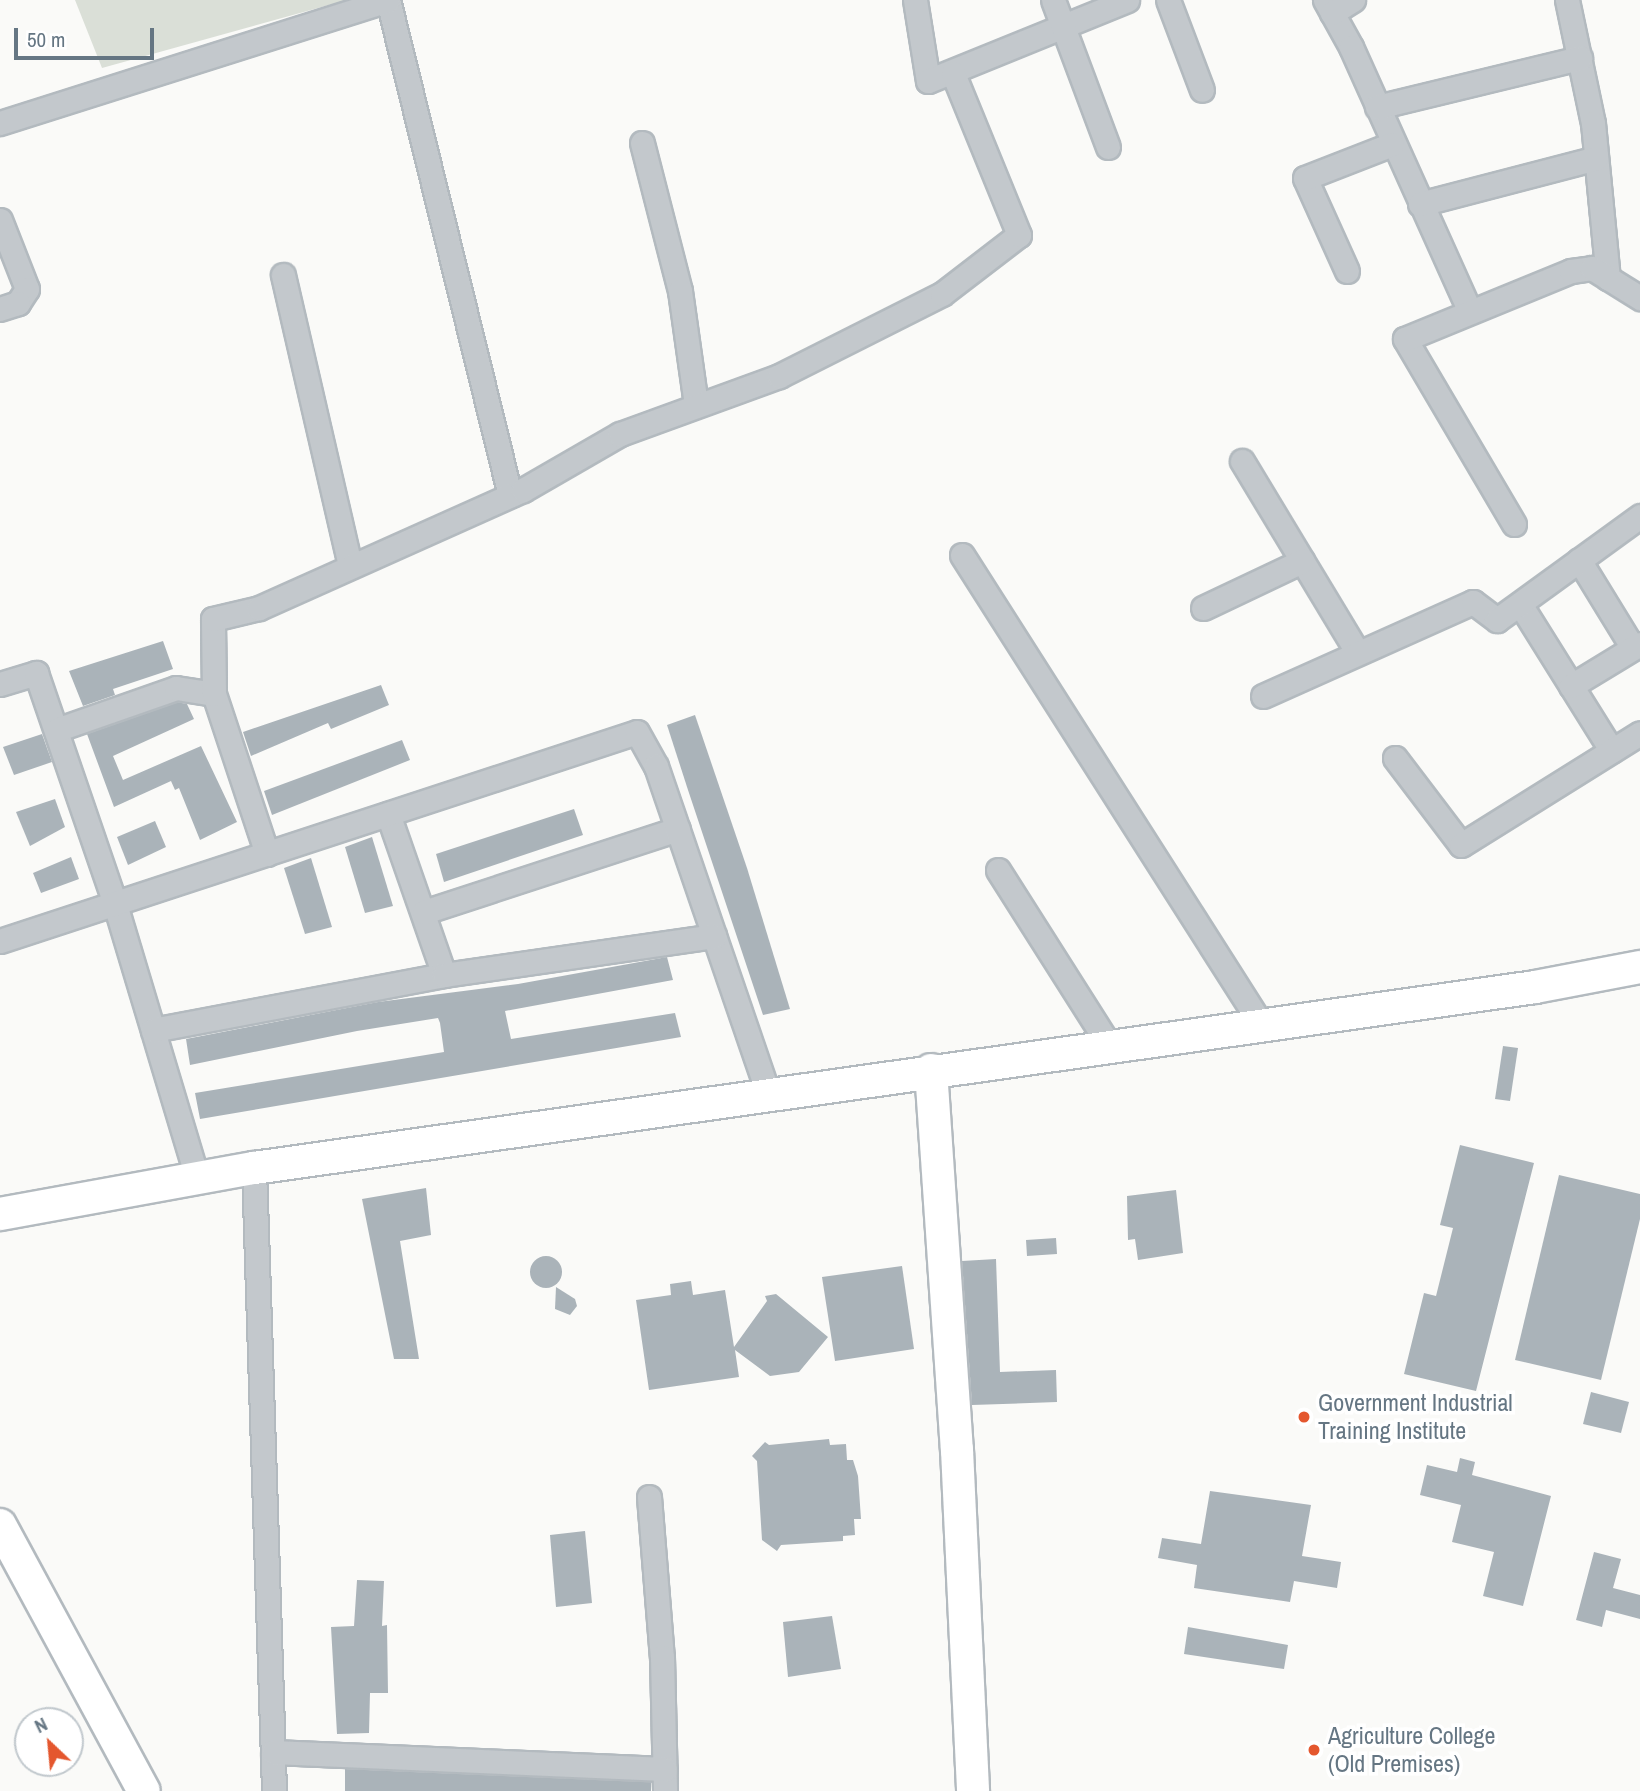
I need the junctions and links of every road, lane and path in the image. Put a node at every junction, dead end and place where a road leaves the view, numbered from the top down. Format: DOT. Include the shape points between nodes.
graph roads {
  1 [pos="388,0"];
  2 [pos="915,0"];
  3 [pos="1053,0"];
  4 [pos="1127,0"];
  5 [pos="1168,0"];
  6 [pos="1353,0"];
  7 [pos="1567,0"];
  8 [pos="1329,6"];
  9 [pos="1062,25"];
  10 [pos="1580,58"];
  11 [pos="953,73"];
  12 [pos="1202,90"];
  13 [pos="1377,107"];
  14 [pos="0,123"];
  15 [pos="642,143"];
  16 [pos="1392,144"];
  17 [pos="1108,147"];
  18 [pos="1596,158"];
  19 [pos="1420,204"];
  20 [pos="0,220"];
  21 [pos="1347,271"];
  22 [pos="283,275"];
  23 [pos="1608,278"];
  24 [pos="1640,298"];
  25 [pos="0,309"];
  26 [pos="1471,312"];
  27 [pos="696,405"];
  28 [pos="1241,461"];
  29 [pos="510,495"];
  30 [pos="1640,516"];
  31 [pos="1514,524"];
  32 [pos="962,555"];
  33 [pos="1579,560"];
  34 [pos="1301,561"];
  35 [pos="350,566"];
  36 [pos="1520,604"];
  37 [pos="1203,608"];
  38 [pos="1636,646"];
  39 [pos="1358,653"];
  40 [pos="0,684"];
  41 [pos="1572,686"];
  42 [pos="214,694"];
  43 [pos="1263,696"];
  44 [pos="55,730"];
  45 [pos="1640,733"];
  46 [pos="1612,751"];
  47 [pos="1395,758"];
  48 [pos="388,814"];
  49 [pos="678,829"];
  50 [pos="267,854"];
  51 [pos="998,870"];
  52 [pos="115,904"];
  53 [pos="424,912"];
  54 [pos="714,936"];
  55 [pos="0,941"];
  56 [pos="1640,967"];
  57 [pos="444,975"];
  58 [pos="1261,1024"];
  59 [pos="153,1030"];
  60 [pos="1109,1045"];
  61 [pos="931,1069"];
  62 [pos="768,1093"];
  63 [pos="254,1168"];
  64 [pos="197,1178"];
  65 [pos="0,1214"];
  66 [pos="649,1497"];
  67 [pos="0,1525"];
  68 [pos="273,1752"];
  69 [pos="665,1780"];
  70 [pos="144,1791"];
  71 [pos="274,1791"];
  72 [pos="974,1791"];
  1 -- 14 [label="street"];
  1 -- 29 [label="street"];
  2 -- 11 [label="street" via="928,81"];
  3 -- 9 [label="street"];
  4 -- 9 [label="street"];
  5 -- 12 [label="street"];
  6 -- 8 [label="street"];
  7 -- 10 [label="street"];
  8 -- 13 [label="street"];
  9 -- 11 [label="street"];
  9 -- 17 [label="street"];
  10 -- 13 [label="street"];
  10 -- 18 [label="street"];
  11 -- 27 [label="street" via="1019,235 942,293 779,376"];
  13 -- 16 [label="street"];
  15 -- 27 [label="street" via="680,291"];
  16 -- 19 [label="street"];
  16 -- 21 [label="street" via="1305,178"];
  18 -- 19 [label="street"];
  18 -- 23 [label="street"];
  19 -- 26 [label="street"];
  20 -- 25 [label="street" via="27,289 18,303"];
  22 -- 35 [label="street"];
  23 -- 24 [label="street"];
  23 -- 26 [label="street" via="1592,268 1571,271"];
  26 -- 31 [label="street" via="1405,339"];
  27 -- 29 [label="street" via="620,434"];
  28 -- 34 [label="street"];
  29 -- 35 [label="street"];
  30 -- 33 [label="street"];
  32 -- 58 [label="street"];
  33 -- 36 [label="street"];
  33 -- 38 [label="street"];
  34 -- 37 [label="street"];
  34 -- 39 [label="street"];
  35 -- 42 [label="street" via="260,608 214,619"];
  36 -- 39 [label="street" via="1497,620 1473,602"];
  36 -- 41 [label="street"];
  38 -- 41 [label="street"];
  39 -- 43 [label="street"];
  40 -- 44 [label="street" via="36,673"];
  41 -- 46 [label="street"];
  42 -- 44 [label="street" via="176,688"];
  42 -- 50 [label="street"];
  44 -- 52 [label="street"];
  45 -- 46 [label="street"];
  46 -- 47 [label="street" via="1461,845"];
  48 -- 49 [label="street" via="637,732 656,766"];
  48 -- 50 [label="street"];
  48 -- 53 [label="street"];
  49 -- 53 [label="street"];
  49 -- 54 [label="street"];
  50 -- 52 [label="street"];
  51 -- 60 [label="street"];
  52 -- 55 [label="street"];
  52 -- 59 [label="street"];
  53 -- 57 [label="street"];
  54 -- 57 [label="street"];
  54 -- 62 [label="street"];
  56 -- 58 [label="main road" via="1535,987"];
  57 -- 59 [label="street"];
  58 -- 60 [label="main road"];
  59 -- 64 [label="street"];
  60 -- 61 [label="main road"];
  61 -- 62 [label="main road"];
  61 -- 72 [label="main road"];
  62 -- 63 [label="main road"];
  63 -- 64 [label="main road"];
  63 -- 68 [label="street"];
  64 -- 65 [label="main road"];
  66 -- 69 [label="street" via="662,1657"];
  67 -- 70 [label="main road"];
  68 -- 69 [label="street"];
  68 -- 71 [label="street"];
}
